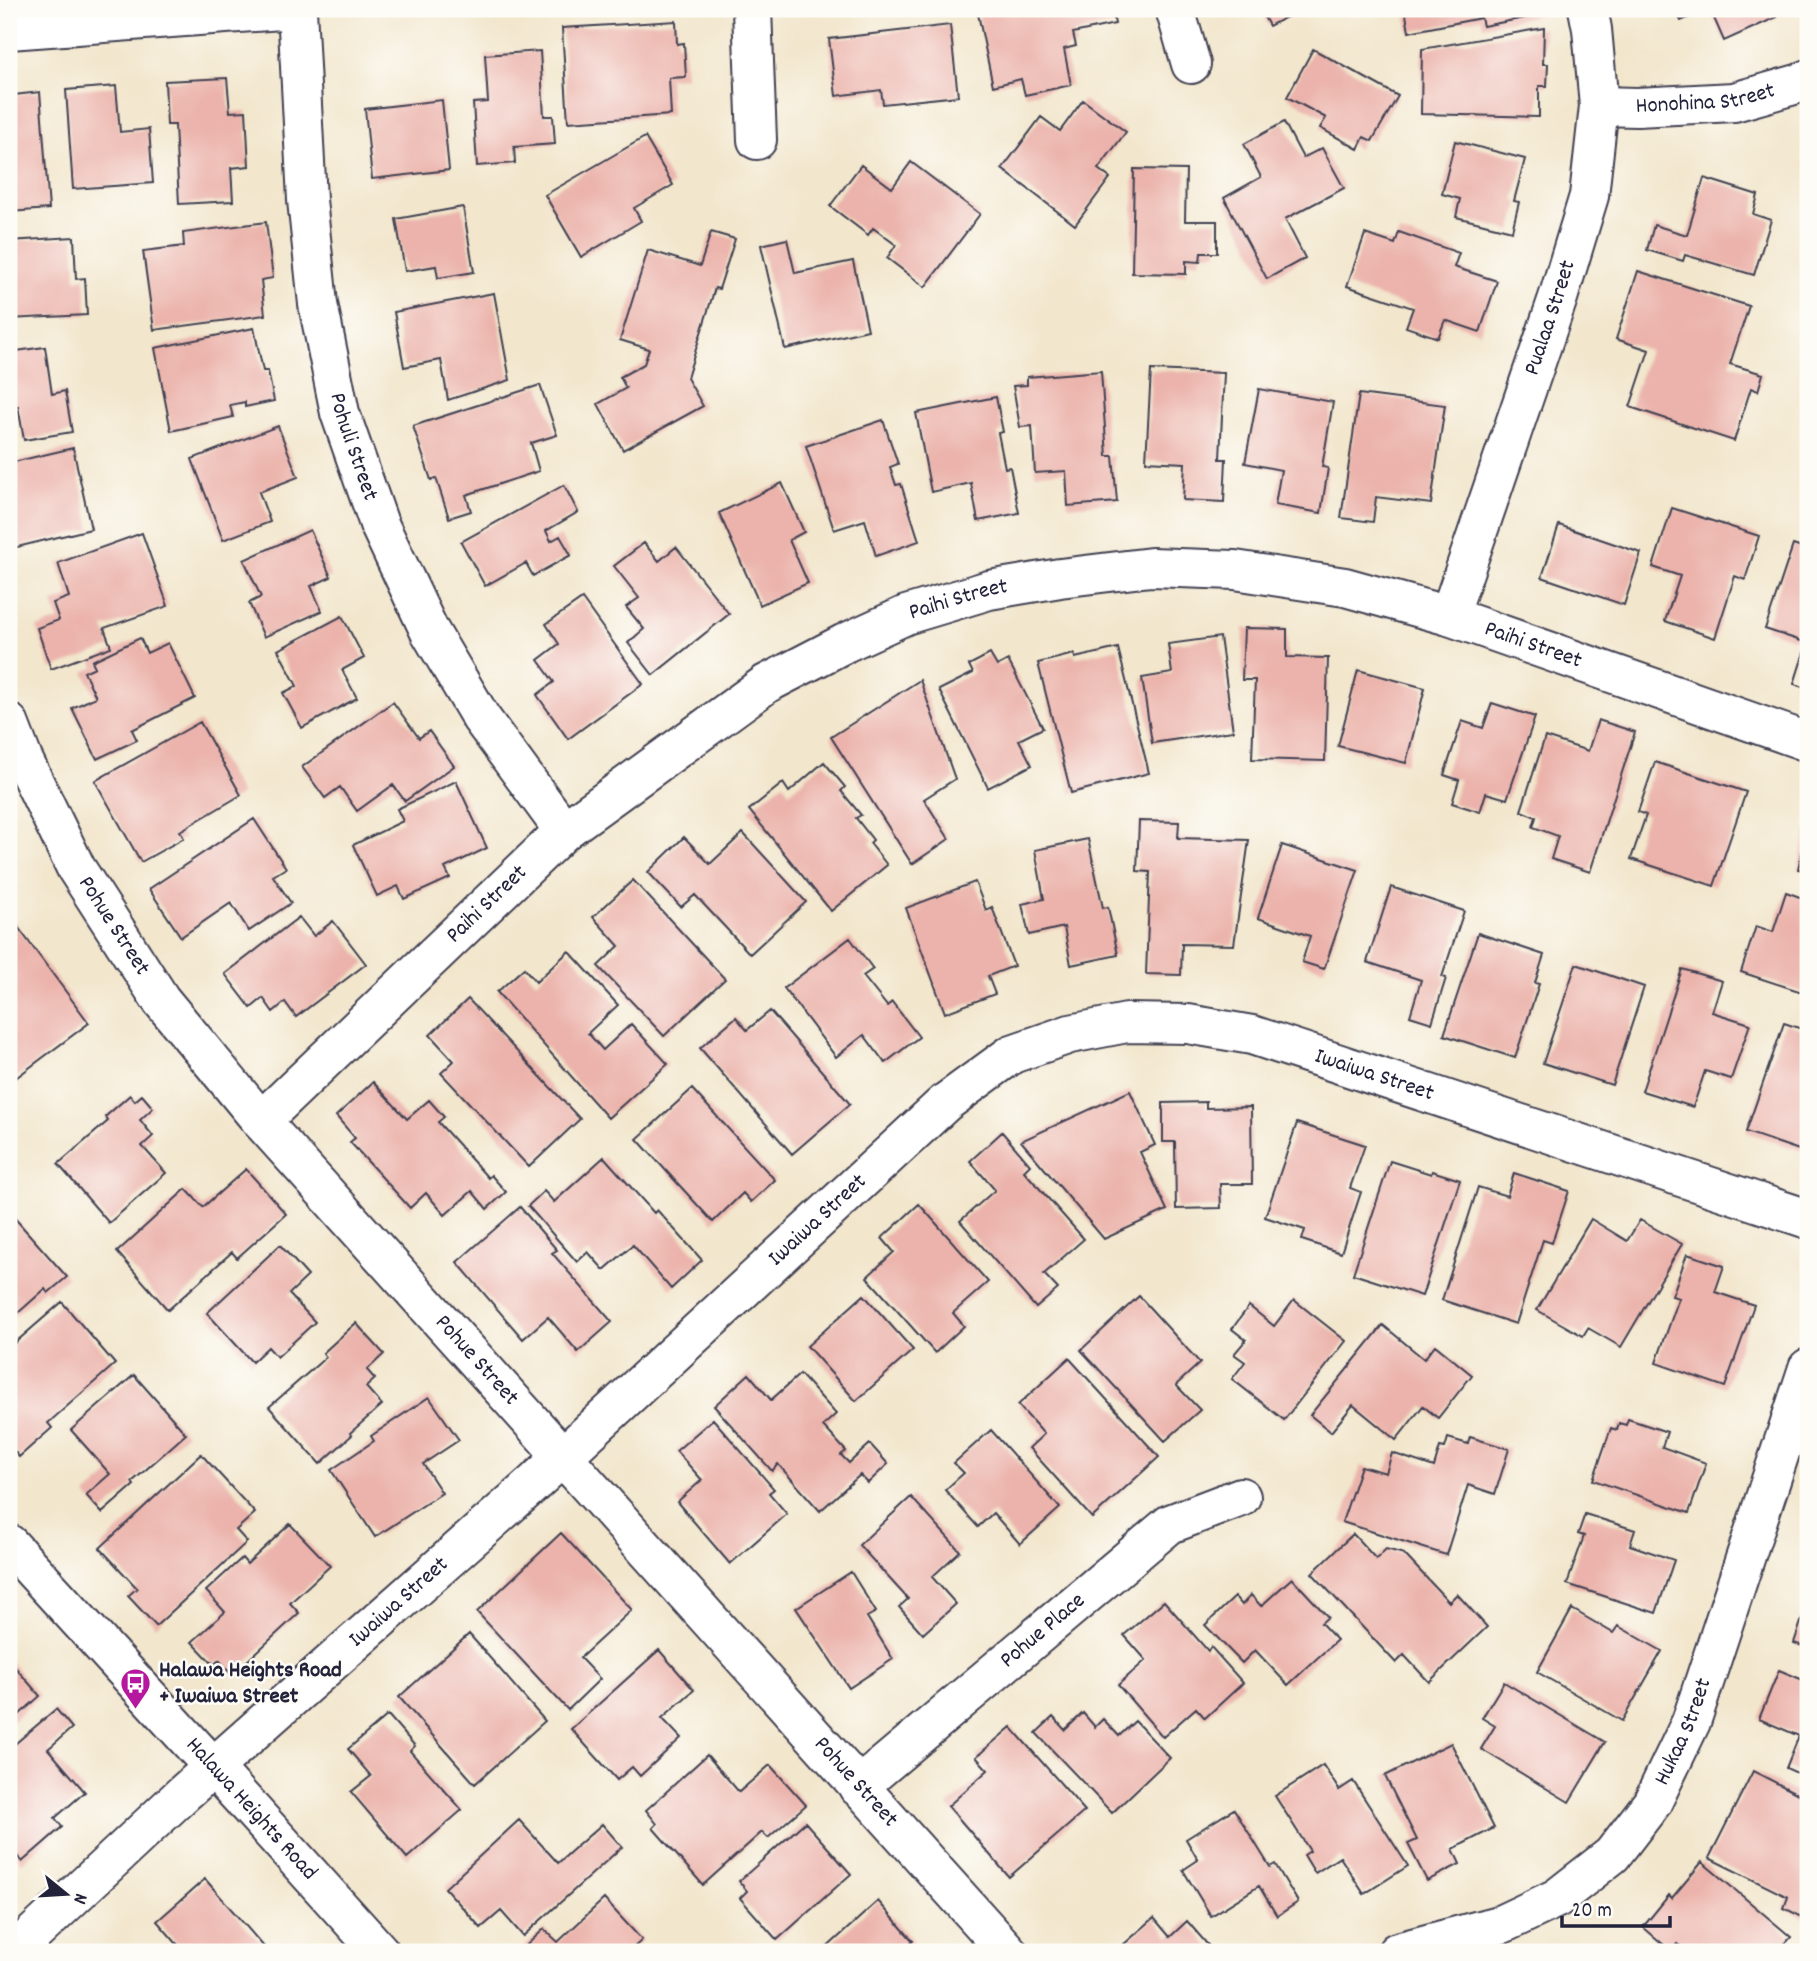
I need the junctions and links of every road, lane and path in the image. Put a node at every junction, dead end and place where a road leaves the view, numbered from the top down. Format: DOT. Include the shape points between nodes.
graph roads {
  1 [pos="296,9"];
  2 [pos="751,9"];
  3 [pos="1175,9"];
  4 [pos="1588,9"];
  5 [pos="9,30"];
  6 [pos="1191,64"];
  7 [pos="1808,79"];
  8 [pos="1599,106"];
  9 [pos="757,140"];
  10 [pos="1449,616"];
  11 [pos="9,723"];
  12 [pos="1808,742"];
  13 [pos="564,831"];
  14 [pos="261,1121"];
  15 [pos="1808,1219"];
  16 [pos="1808,1368"];
  17 [pos="562,1457"];
  18 [pos="1241,1497"];
  19 [pos="9,1544"];
  20 [pos="213,1767"];
  21 [pos="858,1787"];
  22 [pos="14,1952"];
  23 [pos="380,1952"];
  24 [pos="1008,1952"];
  25 [pos="1397,1952"];
  1 -- 5 [label="street"];
  1 -- 13 [label="street, Pohuli Street" via="318,304 340,414 379,524 429,630 481,718"];
  2 -- 9 [label="street"];
  3 -- 6 [label="street"];
  4 -- 8 [label="street, Pualaa Street"];
  7 -- 8 [label="street, Honohina Street" via="1734,102"];
  8 -- 10 [label="street, Pualaa Street" via="1589,196"];
  10 -- 12 [label="street, Paihi Street"];
  10 -- 13 [label="street, Paihi Street" via="1345,587 1236,570 1151,567 989,590 906,615 766,684"];
  11 -- 14 [label="street, Pohue Street" via="76,869 161,1000"];
  13 -- 14 [label="street, Paihi Street"];
  14 -- 17 [label="street, Pohue Street"];
  15 -- 17 [label="street, Iwaiwa Street" via="1252,1035 1188,1024 1127,1023 1070,1034 1012,1054 945,1103"];
  16 -- 25 [label="street, Hukaa Street" via="1691,1722 1652,1803 1612,1855 1557,1898 1502,1924"];
  17 -- 20 [label="street, Iwaiwa Street"];
  17 -- 21 [label="street, Pohue Street"];
  18 -- 21 [label="street, Pohue Place" via="1170,1524"];
  19 -- 20 [label="street, Halawa Heights Road"];
  20 -- 22 [label="street, Iwaiwa Street"];
  20 -- 23 [label="street, Halawa Heights Road"];
  21 -- 24 [label="street, Pohue Street"];
}
